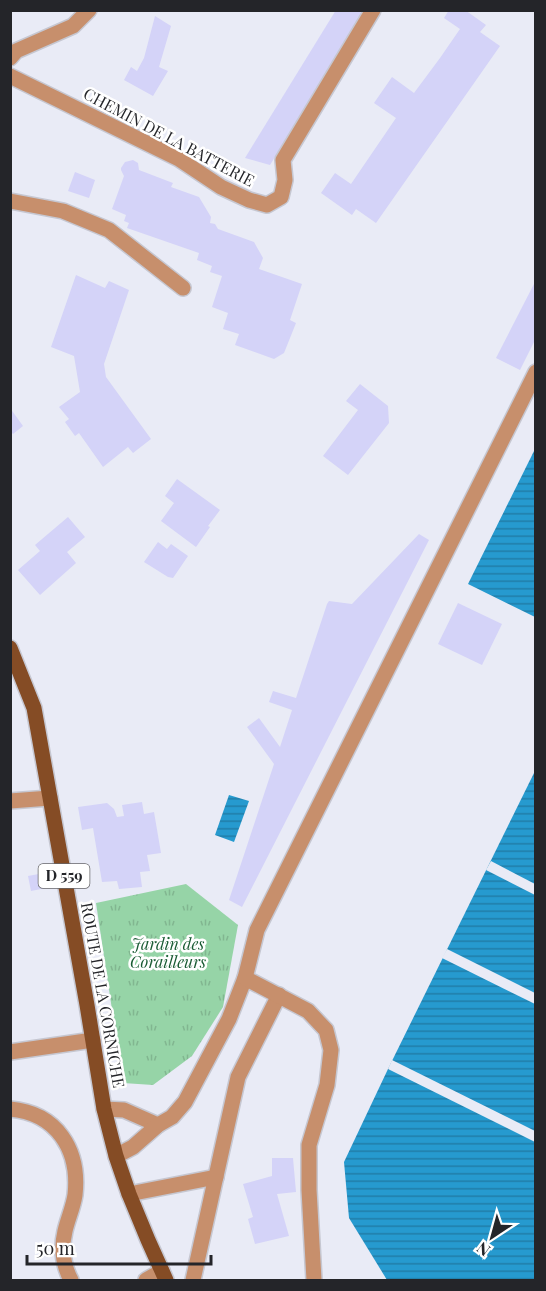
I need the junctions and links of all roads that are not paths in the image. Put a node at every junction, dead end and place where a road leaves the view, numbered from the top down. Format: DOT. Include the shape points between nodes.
graph roads {
  1 [pos="90,10"];
  2 [pos="373,10"];
  3 [pos="10,58"];
  4 [pos="10,76"];
  5 [pos="10,201"];
  6 [pos="183,288"];
  7 [pos="536,372"];
  8 [pos="10,648"];
  9 [pos="50,798"];
  10 [pos="10,801"];
  11 [pos="245,978"];
  12 [pos="279,995"];
  13 [pos="93,1040"];
  14 [pos="10,1052"];
  15 [pos="10,1109"];
  16 [pos="104,1109"];
  17 [pos="158,1125"];
  18 [pos="116,1156"];
  19 [pos="216,1177"];
  20 [pos="129,1194"];
  21 [pos="164,1276"];
  22 [pos="71,1281"];
  23 [pos="146,1281"];
  24 [pos="193,1281"];
  25 [pos="314,1281"];
  1 -- 3 [label="street" via="72,26 16,51"];
  2 -- 4 [label="street, CHEMIN DE LA BATTERIE" via="283,160 285,180 281,198 267,205 221,187 179,159"];
  5 -- 6 [label="street" via="63,211 109,230"];
  7 -- 11 [label="street" via="257,930"];
  8 -- 9 [label="main road, ROUTE DE LA CORNICHE / D 559" via="34,708"];
  9 -- 10 [label="street"];
  9 -- 13 [label="main road, ROUTE DE LA CORNICHE / D 559"];
  11 -- 12 [label="street"];
  11 -- 17 [label="street" via="229,1019 185,1102"];
  12 -- 19 [label="street" via="238,1077"];
  12 -- 25 [label="street" via="308,1011 326,1029 331,1050 327,1085 309,1145"];
  13 -- 14 [label="street"];
  13 -- 16 [label="main road, ROUTE DE LA CORNICHE / D 559"];
  15 -- 22 [label="street" via="27,1111 46,1120 60,1132 70,1151 75,1191 63,1250 64,1267"];
  16 -- 17 [label="street" via="124,1110"];
  16 -- 18 [label="main road, ROUTE DE LA CORNICHE / D 559"];
  17 -- 18 [label="street"];
  18 -- 20 [label="main road, ROUTE DE LA CORNICHE / D 559"];
  19 -- 20 [label="street"];
  19 -- 24 [label="street"];
  20 -- 21 [label="main road, ROUTE DE LA CORNICHE / D 559"];
  21 -- 23 [label="street"];
}
